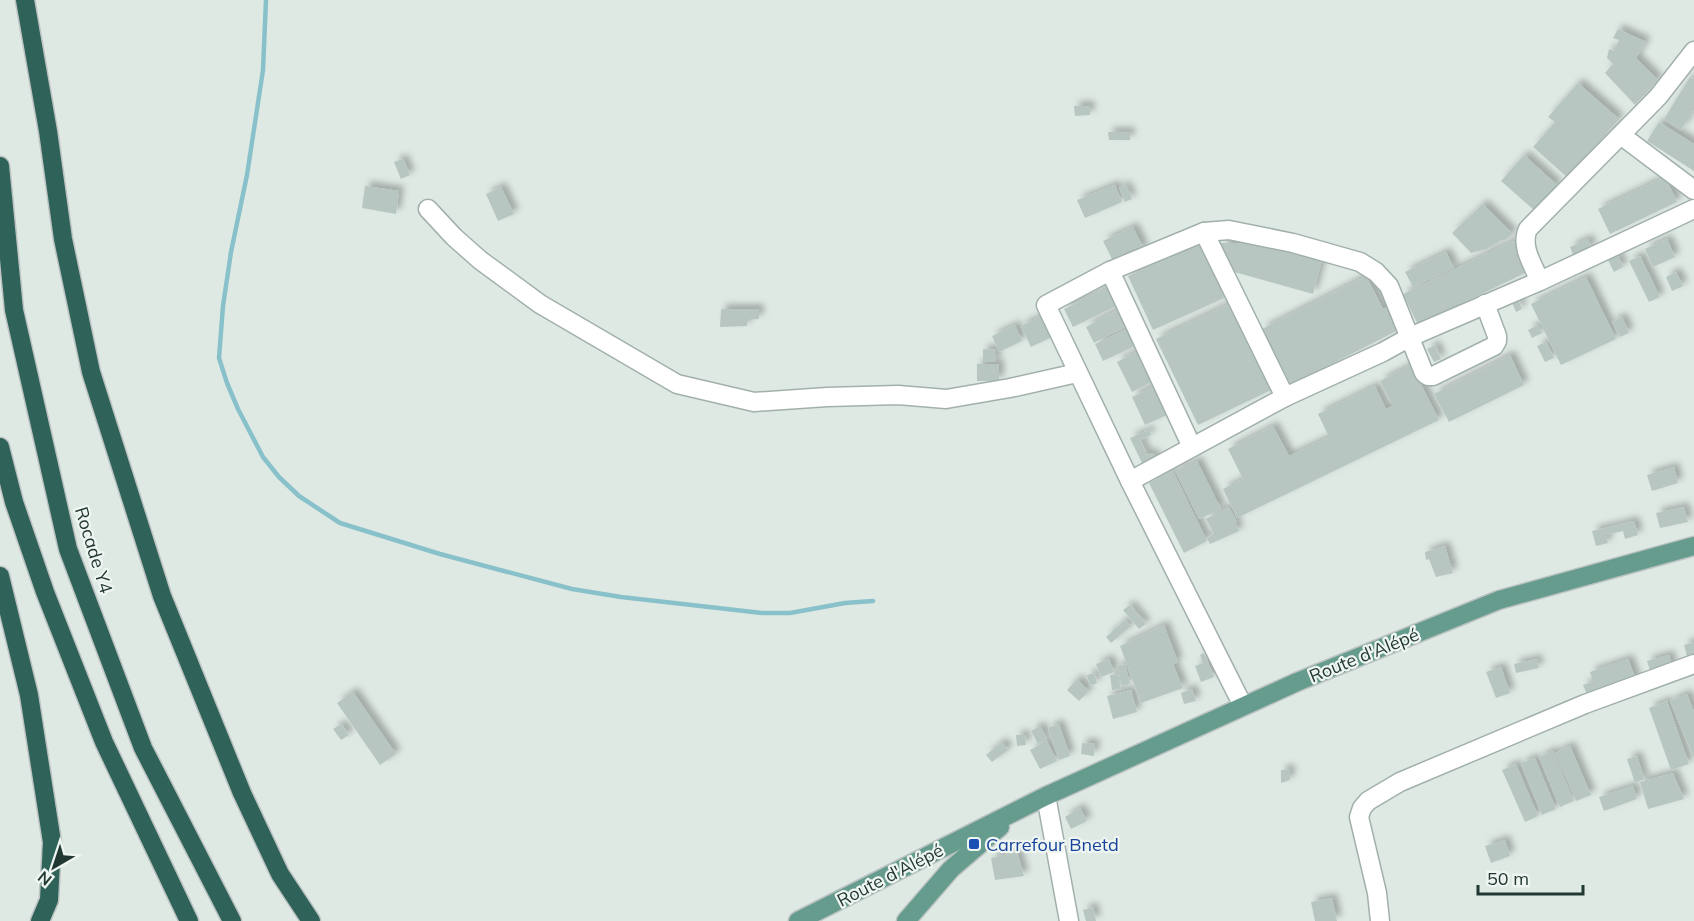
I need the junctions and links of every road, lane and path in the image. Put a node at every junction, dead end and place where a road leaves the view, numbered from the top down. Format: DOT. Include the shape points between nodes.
graph roads {
  1 [pos="25,0"];
  2 [pos="1694,51"];
  3 [pos="1622,136"];
  4 [pos="0,166"];
  5 [pos="1694,190"];
  6 [pos="428,209"];
  7 [pos="1694,210"];
  8 [pos="1204,232"];
  9 [pos="1110,271"];
  10 [pos="1540,281"];
  11 [pos="1485,304"];
  12 [pos="1410,337"];
  13 [pos="1077,373"];
  14 [pos="1284,397"];
  15 [pos="0,447"];
  16 [pos="1192,447"];
  17 [pos="1130,481"];
  18 [pos="1693,551"];
  19 [pos="0,576"];
  20 [pos="1694,664"];
  21 [pos="1243,706"];
  22 [pos="1046,796"];
  23 [pos="40,921"];
  24 [pos="189,921"];
  25 [pos="232,921"];
  26 [pos="311,921"];
  27 [pos="798,921"];
  28 [pos="906,921"];
  29 [pos="1069,921"];
  30 [pos="1380,921"];
  1 -- 26 [label="highway" via="63,239 91,372 162,596 242,793 280,874"];
  2 -- 3 [label="street"];
  3 -- 5 [label="street"];
  3 -- 10 [label="street" via="1524,236"];
  4 -- 25 [label="highway, Rocade Y4" via="14,310 68,549 143,748"];
  6 -- 13 [label="street" via="480,260 540,304 677,384 753,402 898,395 946,399"];
  7 -- 10 [label="street"];
  8 -- 9 [label="street"];
  8 -- 12 [label="street" via="1229,230 1360,262 1389,286"];
  8 -- 14 [label="street"];
  9 -- 13 [label="street" via="1046,305"];
  9 -- 16 [label="street"];
  10 -- 11 [label="street"];
  11 -- 12 [label="street"];
  11 -- 12 [label="street" via="1497,336 1494,346 1433,376 1424,373"];
  12 -- 14 [label="street"];
  13 -- 17 [label="street"];
  14 -- 16 [label="street"];
  15 -- 24 [label="highway" via="45,592 104,742"];
  16 -- 17 [label="street"];
  17 -- 21 [label="street"];
  18 -- 21 [label="main road, Route d'Alépé" via="1499,600"];
  19 -- 23 [label="highway" via="29,695 52,842 49,900"];
  20 -- 30 [label="street" via="1574,708 1400,782 1368,801 1359,817"];
  21 -- 22 [label="main road, Route d'Alépé"];
  22 -- 27 [label="main road, Route d'Alépé"];
  22 -- 28 [label="main road, Route d'Alépé" via="993,832 951,869"];
  22 -- 29 [label="street"];
}
